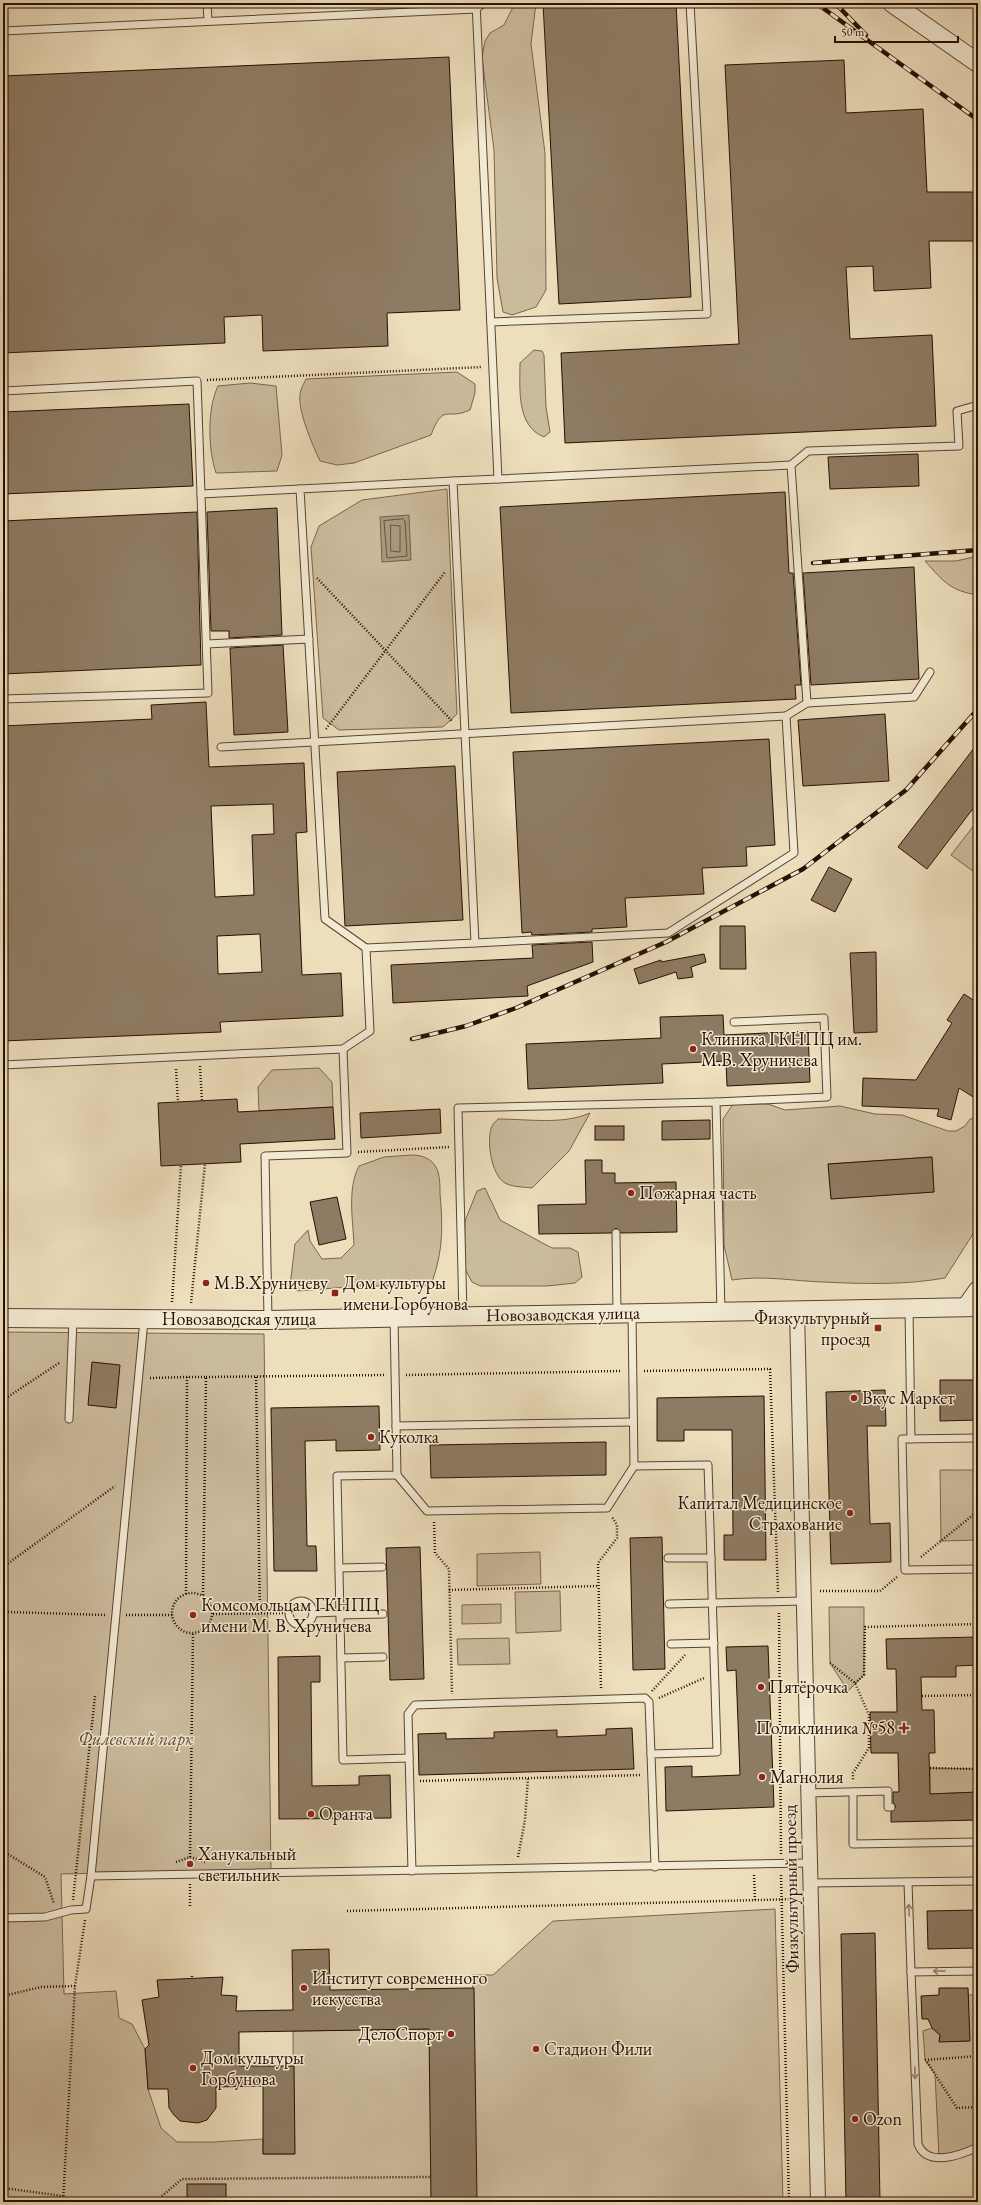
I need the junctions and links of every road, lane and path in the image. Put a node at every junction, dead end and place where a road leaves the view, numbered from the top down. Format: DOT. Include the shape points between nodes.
graph roads {
  1 [pos="208,3"];
  2 [pos="483,3"];
  3 [pos="690,3"];
  4 [pos="892,3"];
  5 [pos="476,6"];
  6 [pos="208,21"];
  7 [pos="3,31"];
  8 [pos="978,62"];
  9 [pos="491,322"];
  10 [pos="493,366"];
  11 [pos="197,381"];
  12 [pos="3,391"];
  13 [pos="978,405"];
  14 [pos="791,465"];
  15 [pos="498,479"];
  16 [pos="453,482"];
  17 [pos="300,489"];
  18 [pos="201,494"];
  19 [pos="457,558"];
  20 [pos="305,565"];
  21 [pos="309,639"];
  22 [pos="207,644"];
  23 [pos="386,651"];
  24 [pos="930,672"];
  25 [pos="3,699"];
  26 [pos="807,703"];
  27 [pos="786,716"];
  28 [pos="465,734"];
  29 [pos="316,742"];
  30 [pos="220,747"];
  31 [pos="475,943"];
  32 [pos="366,948"];
  33 [pos="734,1022"];
  34 [pos="343,1049"];
  35 [pos="200,1056"];
  36 [pos="175,1057"];
  37 [pos="3,1065"];
  38 [pos="202,1101"];
  39 [pos="178,1102"];
  40 [pos="716,1102"];
  41 [pos="459,1147"];
  42 [pos="348,1153"];
  43 [pos="205,1164"];
  44 [pos="181,1165"];
  45 [pos="616,1233"];
  46 [pos="978,1290"];
  47 [pos="972,1307"];
  48 [pos="909,1308"];
  49 [pos="797,1311"];
  50 [pos="721,1312"];
  51 [pos="624,1313"];
  52 [pos="463,1316"];
  53 [pos="3,1318"];
  54 [pos="73,1318"];
  55 [pos="394,1318"];
  56 [pos="144,1319"];
  57 [pos="170,1319"];
  58 [pos="189,1319"];
  59 [pos="268,1320"];
  60 [pos="72,1355"];
  61 [pos="632,1371"];
  62 [pos="395,1375"];
  63 [pos="187,1377"];
  64 [pos="206,1377"];
  65 [pos="256,1377"];
  66 [pos="138,1378"];
  67 [pos="3,1400"];
  68 [pos="69,1419"];
  69 [pos="633,1422"];
  70 [pos="396,1426"];
  71 [pos="978,1438"];
  72 [pos="911,1439"];
  73 [pos="634,1466"];
  74 [pos="397,1475"];
  75 [pos="116,1478"];
  76 [pos="115,1486"];
  77 [pos="114,1493"];
  78 [pos="607,1508"];
  79 [pos="434,1511"];
  80 [pos="668,1558"];
  81 [pos="711,1558"];
  82 [pos="3,1566"];
  83 [pos="382,1567"];
  84 [pos="339,1568"];
  85 [pos="978,1569"];
  86 [pos="598,1586"];
  87 [pos="449,1590"];
  88 [pos="186,1594"];
  89 [pos="203,1596"];
  90 [pos="778,1601"];
  91 [pos="804,1601"];
  92 [pos="712,1603"];
  93 [pos="669,1604"];
  94 [pos="104,1607"];
  95 [pos="8,1612"];
  96 [pos="260,1613"];
  97 [pos="289,1613"];
  98 [pos="313,1613"];
  99 [pos="213,1614"];
  100 [pos="340,1614"];
  101 [pos="383,1614"];
  102 [pos="104,1615"];
  103 [pos="116,1615"];
  104 [pos="172,1615"];
  105 [pos="103,1622"];
  106 [pos="978,1624"];
  107 [pos="193,1634"];
  108 [pos="714,1643"];
  109 [pos="671,1644"];
  110 [pos="696,1644"];
  111 [pos="383,1657"];
  112 [pos="341,1658"];
  113 [pos="830,1663"];
  114 [pos="715,1672"];
  115 [pos="855,1683"];
  116 [pos="95,1692"];
  117 [pos="978,1695"];
  118 [pos="922,1696"];
  119 [pos="601,1699"];
  120 [pos="647,1700"];
  121 [pos="452,1704"];
  122 [pos="652,1754"];
  123 [pos="409,1758"];
  124 [pos="930,1768"];
  125 [pos="978,1769"];
  126 [pos="652,1774"];
  127 [pos="528,1778"];
  128 [pos="410,1781"];
  129 [pos="853,1792"];
  130 [pos="808,1793"];
  131 [pos="890,1807"];
  132 [pos="978,1842"];
  133 [pos="3,1851"];
  134 [pos="190,1857"];
  135 [pos="809,1863"];
  136 [pos="781,1864"];
  137 [pos="753,1865"];
  138 [pos="655,1867"];
  139 [pos="515,1869"];
  140 [pos="412,1871"];
  141 [pos="190,1874"];
  142 [pos="91,1876"];
  143 [pos="978,1881"];
  144 [pos="908,1882"];
  145 [pos="810,1883"];
  146 [pos="810,1898"];
  147 [pos="782,1899"];
  148 [pos="755,1900"];
  149 [pos="190,1906"];
  150 [pos="86,1909"];
  151 [pos="72,1910"];
  152 [pos="348,1911"];
  153 [pos="58,1913"];
  154 [pos="3,1918"];
  155 [pos="978,1971"];
  156 [pos="911,1972"];
  157 [pos="75,1986"];
  158 [pos="3,1996"];
  159 [pos="978,2056"];
  160 [pos="926,2060"];
  161 [pos="914,2061"];
  162 [pos="978,2088"];
  163 [pos="978,2108"];
  164 [pos="976,2148"];
  165 [pos="431,2177"];
  166 [pos="3,2188"];
  167 [pos="63,2196"];
  168 [pos="63,2202"];
  169 [pos="155,2202"];
  170 [pos="788,2202"];
  171 [pos="818,2202"];
  1 -- 6 [label="lane"];
  2 -- 5 [label="lane"];
  3 -- 9 [label="lane" via="706,314"];
  4 -- 8 [label="street"];
  5 -- 6 [label="lane"];
  5 -- 9 [label="lane"];
  6 -- 7 [label="lane"];
  9 -- 10 [label="lane"];
  10 -- 11 [label="path"];
  10 -- 15 [label="lane"];
  11 -- 12 [label="lane"];
  11 -- 18 [label="lane"];
  13 -- 14 [label="lane" via="958,411 959,446 808,451"];
  14 -- 15 [label="lane"];
  14 -- 26 [label="lane"];
  15 -- 16 [label="lane"];
  16 -- 17 [label="lane"];
  16 -- 19 [label="lane"];
  17 -- 18 [label="lane"];
  17 -- 20 [label="lane"];
  18 -- 22 [label="lane"];
  19 -- 23 [label="path"];
  19 -- 28 [label="lane"];
  20 -- 21 [label="lane"];
  20 -- 23 [label="path"];
  21 -- 22 [label="lane"];
  21 -- 29 [label="lane"];
  22 -- 25 [label="lane" via="208,693"];
  23 -- 28 [label="path"];
  23 -- 29 [label="path"];
  24 -- 26 [label="lane" via="914,697"];
  26 -- 27 [label="lane"];
  27 -- 28 [label="lane"];
  27 -- 31 [label="lane" via="794,853 668,933"];
  28 -- 29 [label="lane"];
  28 -- 31 [label="lane"];
  29 -- 30 [label="lane"];
  29 -- 32 [label="lane" via="325,918"];
  31 -- 32 [label="lane"];
  32 -- 34 [label="lane" via="370,1031"];
  33 -- 40 [label="lane" via="824,1018 827,1097"];
  34 -- 35 [label="lane"];
  34 -- 42 [label="lane"];
  35 -- 36 [label="lane"];
  35 -- 38 [label="path"];
  36 -- 37 [label="lane"];
  36 -- 39 [label="path"];
  40 -- 41 [label="lane" via="458,1108"];
  40 -- 50 [label="lane"];
  41 -- 42 [label="path"];
  41 -- 52 [label="lane"];
  42 -- 59 [label="lane" via="265,1156"];
  43 -- 58 [label="path"];
  44 -- 57 [label="path"];
  45 -- 51 [label="lane"];
  46 -- 47 [label="street"];
  47 -- 48 [label="street, Новозаводская улица"];
  48 -- 49 [label="street, Новозаводская улица"];
  48 -- 72 [label="lane"];
  49 -- 50 [label="street, Новозаводская улица"];
  49 -- 91 [label="street, Физкультурный проезд"];
  50 -- 51 [label="street, Новозаводская улица"];
  51 -- 52 [label="street, Новозаводская улица"];
  51 -- 61 [label="lane"];
  52 -- 55 [label="street, Новозаводская улица"];
  53 -- 54 [label="street, Новозаводская улица"];
  54 -- 56 [label="street, Новозаводская улица"];
  54 -- 60 [label="lane"];
  55 -- 59 [label="street, Новозаводская улица"];
  55 -- 62 [label="lane"];
  56 -- 57 [label="street, Новозаводская улица"];
  56 -- 66 [label="lane"];
  57 -- 58 [label="street, Новозаводская улица"];
  58 -- 59 [label="street, Новозаводская улица"];
  60 -- 67 [label="path"];
  60 -- 68 [label="lane"];
  61 -- 62 [label="path"];
  61 -- 69 [label="lane"];
  61 -- 90 [label="path" via="770,1369"];
  62 -- 65 [label="path"];
  62 -- 70 [label="lane"];
  63 -- 64 [label="path"];
  63 -- 66 [label="path"];
  63 -- 88 [label="path"];
  64 -- 65 [label="path"];
  64 -- 89 [label="path"];
  65 -- 96 [label="path"];
  66 -- 103 [label="lane"];
  69 -- 70 [label="lane"];
  69 -- 73 [label="lane"];
  70 -- 74 [label="lane"];
  71 -- 72 [label="lane"];
  72 -- 85 [label="lane" via="902,1439 905,1570"];
  73 -- 78 [label="lane"];
  73 -- 81 [label="lane" via="708,1465"];
  74 -- 79 [label="lane" via="427,1511"];
  74 -- 84 [label="lane" via="337,1476"];
  75 -- 76 [label="path"];
  76 -- 77 [label="path"];
  76 -- 82 [label="path"];
  78 -- 79 [label="lane"];
  78 -- 86 [label="path" via="617,1525 618,1538 598,1563"];
  79 -- 87 [label="path" via="435,1553 449,1570"];
  80 -- 81 [label="lane"];
  81 -- 92 [label="lane"];
  83 -- 84 [label="lane"];
  84 -- 100 [label="lane"];
  86 -- 87 [label="path"];
  86 -- 119 [label="path"];
  87 -- 121 [label="path"];
  88 -- 89 [label="path" via="195,1593"];
  88 -- 104 [label="path" via="174,1605"];
  89 -- 99 [label="path" via="210,1604"];
  90 -- 91 [label="lane"];
  90 -- 92 [label="lane"];
  90 -- 136 [label="path"];
  91 -- 130 [label="street, Физкультурный проезд"];
  92 -- 93 [label="lane"];
  92 -- 108 [label="lane"];
  94 -- 102 [label="path"];
  95 -- 102 [label="path"];
  96 -- 97 [label="path"];
  96 -- 99 [label="path"];
  97 -- 98 [label="lane" via="293,1604 298,1601 308,1604"];
  97 -- 98 [label="lane" via="293,1623 304,1625 312,1618"];
  98 -- 100 [label="lane"];
  99 -- 107 [label="path" via="210,1624 203,1631"];
  100 -- 101 [label="lane"];
  100 -- 112 [label="lane"];
  102 -- 103 [label="path"];
  102 -- 105 [label="path"];
  103 -- 104 [label="path"];
  103 -- 142 [label="lane"];
  104 -- 107 [label="path" via="178,1628"];
  106 -- 115 [label="path" via="864,1627 864,1675"];
  107 -- 134 [label="path"];
  108 -- 110 [label="lane"];
  108 -- 114 [label="lane"];
  109 -- 110 [label="lane"];
  110 -- 120 [label="path"];
  111 -- 112 [label="lane"];
  112 -- 123 [label="lane" via="343,1760"];
  113 -- 115 [label="path"];
  114 -- 120 [label="path"];
  114 -- 122 [label="lane" via="717,1752"];
  115 -- 129 [label="path" via="869,1715 870,1733 869,1748 853,1773"];
  116 -- 151 [label="path"];
  117 -- 118 [label="path"];
  119 -- 120 [label="lane"];
  119 -- 121 [label="lane"];
  120 -- 122 [label="lane"];
  121 -- 123 [label="lane" via="415,1705 408,1714"];
  122 -- 126 [label="lane"];
  123 -- 128 [label="lane"];
  124 -- 125 [label="path"];
  126 -- 127 [label="path"];
  126 -- 138 [label="lane"];
  127 -- 128 [label="path"];
  127 -- 139 [label="path" via="525,1820"];
  128 -- 140 [label="lane"];
  129 -- 130 [label="lane"];
  129 -- 131 [label="lane" via="888,1791"];
  129 -- 132 [label="lane" via="853,1844"];
  130 -- 135 [label="street, Физкультурный проезд"];
  133 -- 153 [label="path" via="45,1877"];
  135 -- 136 [label="lane"];
  135 -- 145 [label="street, Физкультурный проезд"];
  136 -- 137 [label="lane"];
  136 -- 147 [label="path"];
  137 -- 138 [label="lane"];
  137 -- 148 [label="path"];
  138 -- 139 [label="lane"];
  139 -- 140 [label="lane"];
  140 -- 141 [label="lane"];
  141 -- 142 [label="lane"];
  141 -- 149 [label="path"];
  142 -- 150 [label="lane"];
  143 -- 144 [label="lane"];
  144 -- 145 [label="lane"];
  156 -- 144 [label="lane, one-way"];
  145 -- 146 [label="street, Физкультурный проезд"];
  146 -- 147 [label="path"];
  146 -- 171 [label="street, Физкультурный проезд"];
  147 -- 148 [label="path"];
  147 -- 170 [label="path"];
  148 -- 152 [label="path"];
  150 -- 151 [label="lane"];
  150 -- 157 [label="path"];
  151 -- 153 [label="lane"];
  153 -- 154 [label="lane" via="45,1917"];
  155 -- 156 [label="lane, one-way"];
  156 -- 161 [label="lane"];
  157 -- 158 [label="path" via="41,1987"];
  157 -- 167 [label="path"];
  159 -- 160 [label="path"];
  160 -- 161 [label="path"];
  160 -- 163 [label="path" via="958,2108"];
  161 -- 164 [label="lane, one-way" via="920,2150 931,2157 952,2157"];
  162 -- 163 [label="path"];
  163 -- 164 [label="path"];
  165 -- 169 [label="path" via="182,2179"];
  166 -- 167 [label="path"];
  167 -- 168 [label="path"];
}
